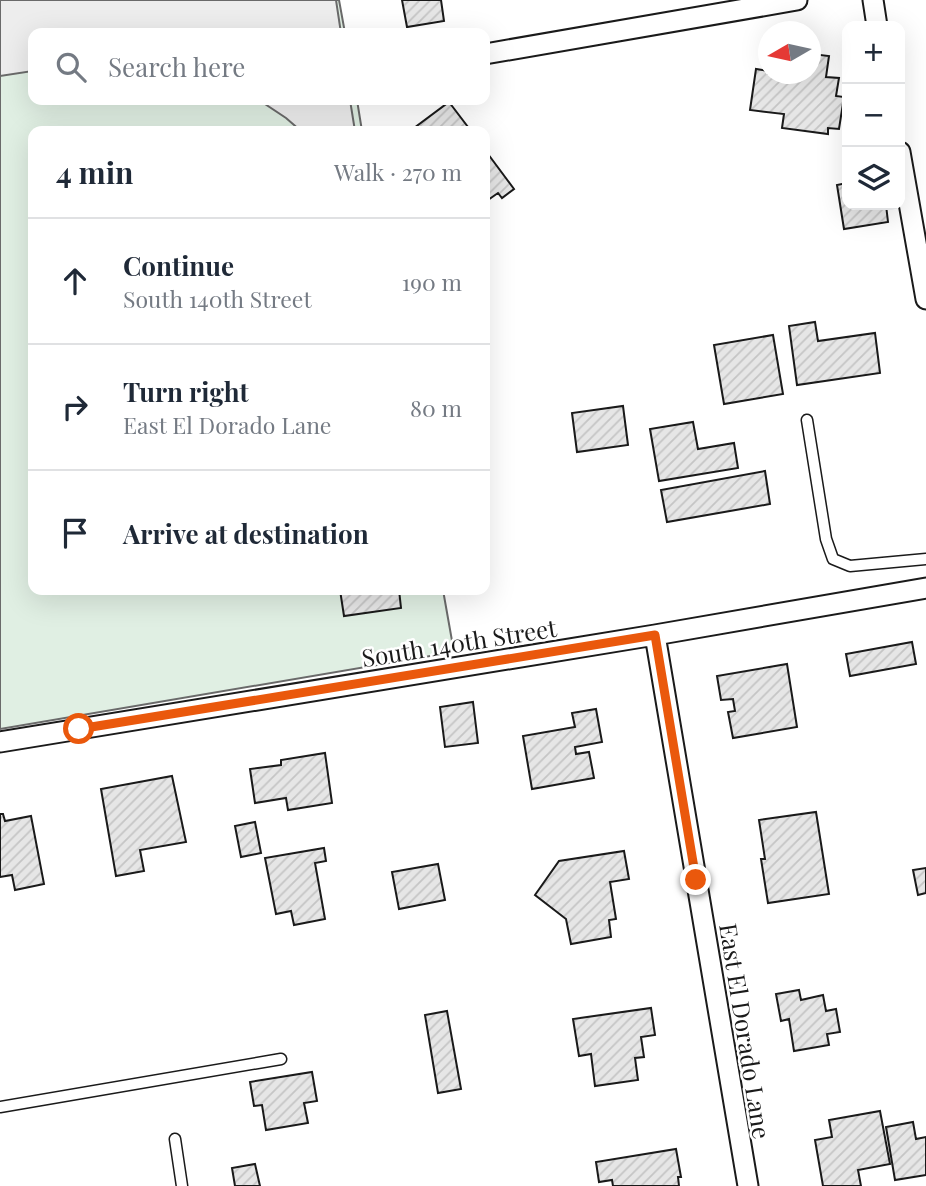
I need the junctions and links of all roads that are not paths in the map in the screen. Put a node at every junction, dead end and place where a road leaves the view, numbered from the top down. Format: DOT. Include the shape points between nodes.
graph roads {
  1 [pos="797,0"];
  2 [pos="873,0"];
  3 [pos="876,21"];
  4 [pos="490,53"];
  5 [pos="905,180"];
  6 [pos="926,299"];
  7 [pos="807,419"];
  8 [pos="926,559"];
  9 [pos="926,588"];
  10 [pos="655,635"];
  11 [pos="0,742"];
  12 [pos="281,1059"];
  13 [pos="0,1107"];
  14 [pos="175,1139"];
  15 [pos="182,1186"];
  16 [pos="748,1186"];
  1 -- 4 [label="street"];
  2 -- 3 [label="street"];
  5 -- 6 [label="street"];
  7 -- 8 [label="lane" via="833,559 850,566"];
  9 -- 10 [label="street, South 140th Street"];
  10 -- 11 [label="street, South 140th Street"];
  10 -- 16 [label="street, East El Dorado Lane"];
  12 -- 13 [label="lane"];
  14 -- 15 [label="lane"];
}
